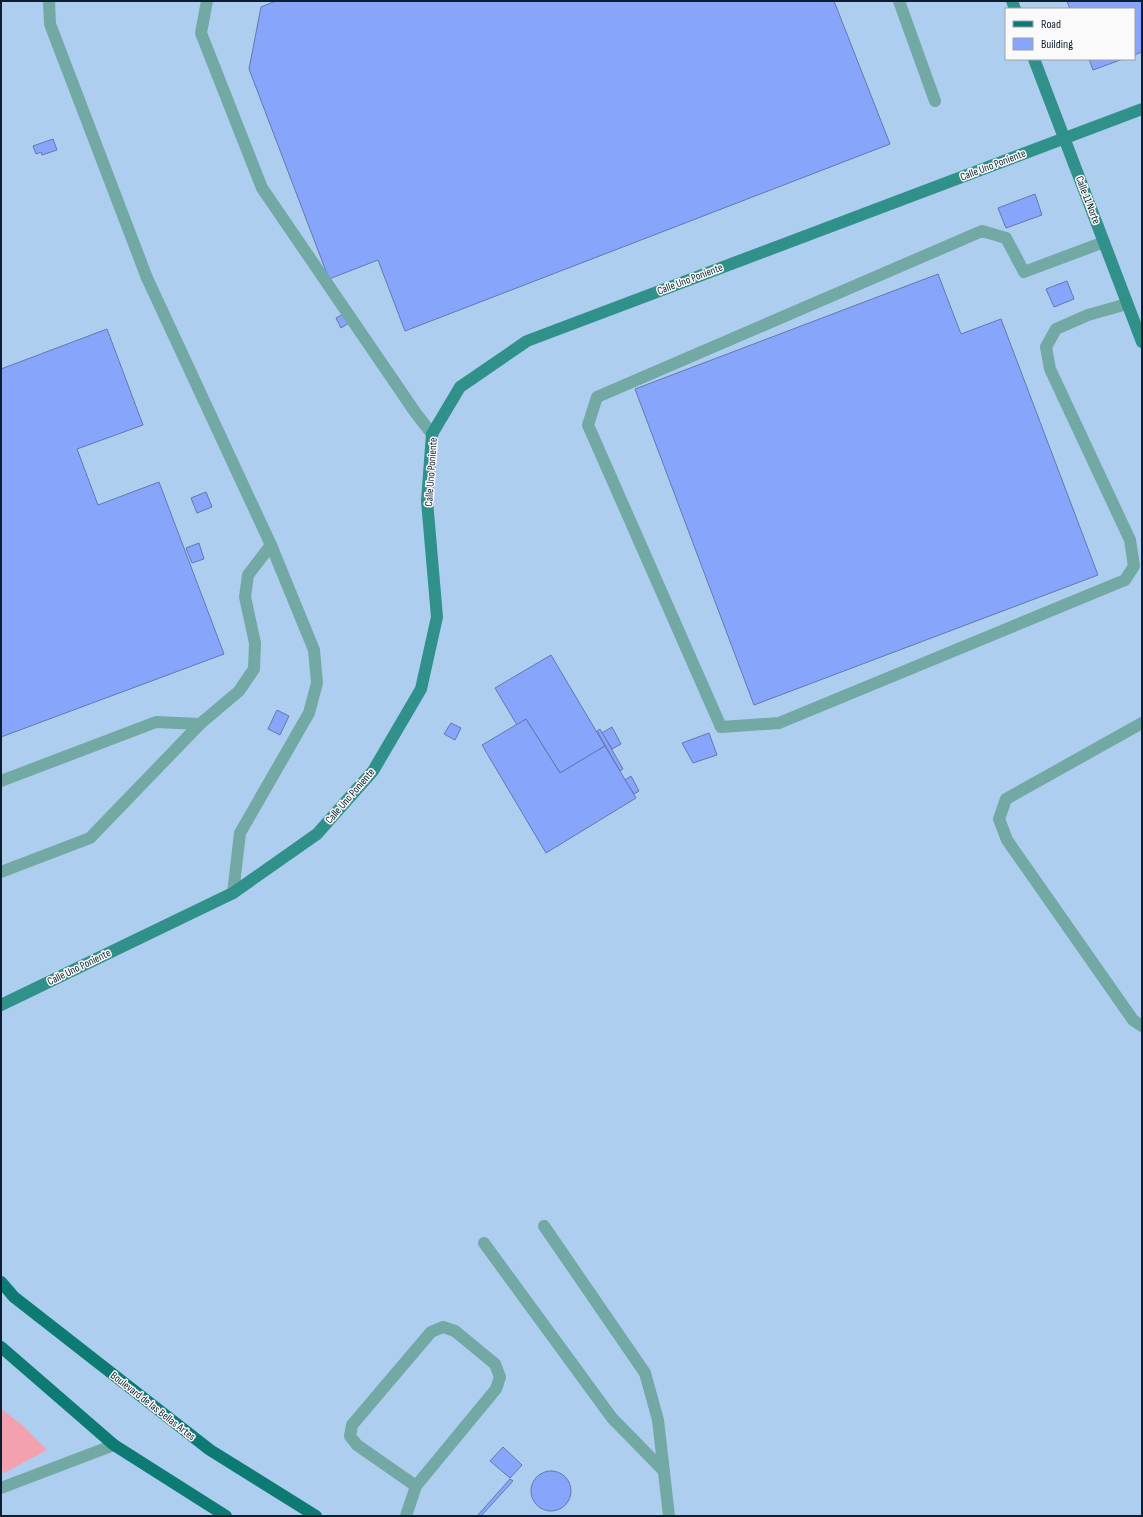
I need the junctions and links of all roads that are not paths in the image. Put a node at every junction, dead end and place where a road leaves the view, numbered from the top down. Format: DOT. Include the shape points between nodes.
graph roads {
  1 [pos="49,1"];
  2 [pos="207,1"];
  3 [pos="899,1"];
  4 [pos="1034,60"];
  5 [pos="935,101"];
  6 [pos="1142,109"];
  7 [pos="1064,138"];
  8 [pos="1104,242"];
  9 [pos="1128,304"];
  10 [pos="1142,342"];
  11 [pos="432,434"];
  12 [pos="271,545"];
  13 [pos="1142,723"];
  14 [pos="200,724"];
  15 [pos="1,781"];
  16 [pos="1,872"];
  17 [pos="233,893"];
  18 [pos="1,1005"];
  19 [pos="1142,1026"];
  20 [pos="544,1226"];
  21 [pos="484,1243"];
  22 [pos="1,1282"];
  23 [pos="1,1347"];
  24 [pos="114,1445"];
  25 [pos="664,1471"];
  26 [pos="416,1486"];
  27 [pos="1,1488"];
  28 [pos="226,1516"];
  29 [pos="316,1516"];
  30 [pos="406,1516"];
  31 [pos="669,1516"];
  1 -- 12 [label="lane" via="50,24 147,278"];
  2 -- 11 [label="lane" via="201,33 262,188"];
  3 -- 5 [label="lane"];
  4 -- 7 [label="main road, Calle 11 Norte"];
  6 -- 7 [label="main road, Calle Uno Poniente"];
  7 -- 8 [label="main road, Calle 11 Norte"];
  7 -- 11 [label="main road, Calle Uno Poniente" via="527,341 460,387"];
  8 -- 9 [label="main road, Calle 11 Norte"];
  8 -- 9 [label="lane" via="1024,272 1006,238 982,232 597,397 588,425 720,727 779,723 1125,580 1134,566 1130,540 1050,370 1046,348 1056,329 1088,315"];
  9 -- 10 [label="main road, Calle 11 Norte"];
  11 -- 17 [label="main road, Calle Uno Poniente" via="427,501 437,617 421,689 373,771 317,834"];
  12 -- 14 [label="lane" via="248,575 245,597 255,643 254,669 239,691"];
  12 -- 17 [label="lane" via="314,650 317,683 309,713 240,832"];
  13 -- 19 [label="lane" via="1006,799 999,819 1007,840 1133,1020"];
  14 -- 15 [label="lane" via="156,722"];
  14 -- 16 [label="lane" via="90,838"];
  17 -- 18 [label="main road, Calle Uno Poniente"];
  20 -- 25 [label="lane" via="645,1373 658,1420"];
  21 -- 25 [label="lane" via="612,1418"];
  22 -- 29 [label="main road, Boulevard de las Bellas Artes" via="14,1297 210,1450"];
  23 -- 24 [label="main road"];
  24 -- 27 [label="lane"];
  24 -- 28 [label="main road"];
  25 -- 31 [label="lane"];
  26 -- 26 [label="lane" via="496,1389 500,1377 495,1364 454,1331 443,1327 431,1332 352,1425 350,1436 357,1445"];
  26 -- 30 [label="lane"];
}
